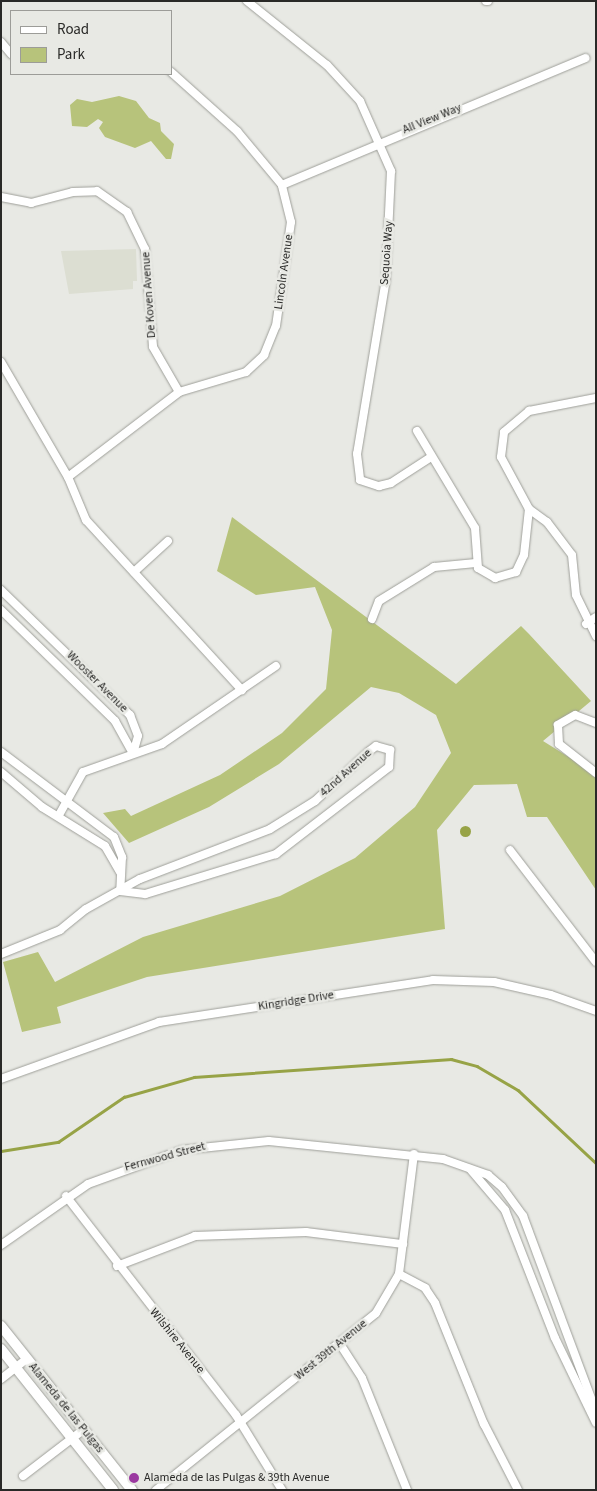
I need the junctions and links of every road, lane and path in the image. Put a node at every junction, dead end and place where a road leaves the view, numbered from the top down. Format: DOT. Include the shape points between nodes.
graph roads {
  1 [pos="247,1"];
  2 [pos="1,42"];
  3 [pos="10,53"];
  4 [pos="585,58"];
  5 [pos="172,73"];
  6 [pos="379,140"];
  7 [pos="282,185"];
  8 [pos="1,197"];
  9 [pos="1,362"];
  10 [pos="179,392"];
  11 [pos="596,398"];
  12 [pos="417,432"];
  13 [pos="431,457"];
  14 [pos="68,477"];
  15 [pos="529,510"];
  16 [pos="168,541"];
  17 [pos="476,563"];
  18 [pos="134,572"];
  19 [pos="1,590"];
  20 [pos="1,610"];
  21 [pos="596,617"];
  22 [pos="372,619"];
  23 [pos="586,624"];
  24 [pos="596,636"];
  25 [pos="276,666"];
  26 [pos="242,690"];
  27 [pos="596,723"];
  28 [pos="1,752"];
  29 [pos="133,753"];
  30 [pos="1,772"];
  31 [pos="596,773"];
  32 [pos="65,800"];
  33 [pos="59,815"];
  34 [pos="510,850"];
  35 [pos="120,872"];
  36 [pos="120,891"];
  37 [pos="1,954"];
  38 [pos="596,962"];
  39 [pos="596,1012"];
  40 [pos="1,1079"];
  41 [pos="414,1154"];
  42 [pos="468,1168"];
  43 [pos="66,1196"];
  44 [pos="403,1244"];
  45 [pos="1,1245"];
  46 [pos="116,1266"];
  47 [pos="399,1274"];
  48 [pos="1,1326"];
  49 [pos="340,1344"];
  50 [pos="1,1350"];
  51 [pos="27,1359"];
  52 [pos="15,1368"];
  53 [pos="1,1379"];
  54 [pos="596,1411"];
  55 [pos="241,1422"];
  56 [pos="596,1422"];
  57 [pos="83,1430"];
  58 [pos="71,1440"];
  59 [pos="23,1476"];
  60 [pos="113,1490"];
  61 [pos="132,1490"];
  62 [pos="156,1490"];
  63 [pos="282,1490"];
  64 [pos="407,1490"];
  65 [pos="518,1490"];
  1 -- 6 [label="street, Sequoia Way" via="327,65 360,101"];
  2 -- 3 [label="street"];
  4 -- 6 [label="street, All View Way"];
  5 -- 7 [label="street, Lincoln Avenue" via="237,131"];
  6 -- 7 [label="street, All View Way"];
  6 -- 13 [label="street, Sequoia Way" via="391,171 386,279 356,468 360,480 379,486 391,483"];
  7 -- 10 [label="street, Lincoln Avenue" via="291,222 271,342 246,372 221,383"];
  8 -- 10 [label="street, De Koven Avenue" via="31,203 73,192 97,191 127,212 146,249 153,347"];
  9 -- 14 [label="street"];
  10 -- 14 [label="street, Lincoln Avenue"];
  11 -- 15 [label="street" via="529,411 504,432 501,457"];
  12 -- 13 [label="street"];
  13 -- 17 [label="street" via="475,528"];
  14 -- 18 [label="street" via="86,520"];
  15 -- 17 [label="street" via="524,555 516,572 495,578"];
  15 -- 23 [label="street" via="547,522 572,555 576,595"];
  16 -- 18 [label="street"];
  17 -- 22 [label="street" via="434,567 379,601"];
  18 -- 26 [label="street"];
  19 -- 29 [label="street, Wooster Avenue" via="130,715 138,736"];
  20 -- 29 [label="street, Wooster Avenue" via="116,721"];
  21 -- 23 [label="street"];
  23 -- 24 [label="street"];
  25 -- 26 [label="street"];
  26 -- 29 [label="street" via="162,744"];
  27 -- 31 [label="street" via="574,715 558,725 559,744"];
  28 -- 32 [label="street"];
  29 -- 32 [label="street" via="83,772"];
  30 -- 33 [label="street" via="42,807"];
  32 -- 33 [label="street"];
  32 -- 35 [label="street" via="114,837 122,857"];
  33 -- 35 [label="street" via="105,846"];
  34 -- 38 [label="street"];
  35 -- 36 [label="street"];
  36 -- 36 [label="street, 42nd Avenue" via="145,894 276,854 389,767 390,750 376,746 315,801 270,829 140,878"];
  36 -- 37 [label="street, 42nd Avenue" via="60,930"];
  39 -- 40 [label="street, Kingridge Drive" via="551,995 494,982 433,980 159,1022"];
  41 -- 42 [label="street, Fernwood Street"];
  41 -- 43 [label="street, Fernwood Street" via="311,1143 214,1144 123,1168"];
  41 -- 44 [label="street, West 39th Avenue"];
  42 -- 54 [label="street, Fernwood Street" via="502,1187 523,1216"];
  42 -- 56 [label="street" via="505,1210 555,1338"];
  43 -- 45 [label="street, Fernwood Street"];
  43 -- 46 [label="street, Wilshire Avenue"];
  44 -- 46 [label="street" via="306,1232 195,1236"];
  44 -- 47 [label="street, West 39th Avenue"];
  46 -- 55 [label="street, Wilshire Avenue"];
  47 -- 49 [label="street, West 39th Avenue" via="376,1313"];
  47 -- 65 [label="street" via="425,1288 435,1303 484,1424"];
  48 -- 51 [label="main road, Alameda de las Pulgas"];
  49 -- 55 [label="street, West 39th Avenue"];
  49 -- 64 [label="street" via="362,1378"];
  50 -- 52 [label="main road, Alameda de las Pulgas"];
  51 -- 52 [label="street"];
  51 -- 57 [label="main road, Alameda de las Pulgas"];
  52 -- 53 [label="street"];
  52 -- 58 [label="main road, Alameda de las Pulgas"];
  55 -- 62 [label="street, West 39th Avenue"];
  55 -- 63 [label="street, Wilshire Avenue"];
  57 -- 58 [label="street"];
  57 -- 61 [label="main road, Alameda de las Pulgas"];
  58 -- 59 [label="street"];
  58 -- 60 [label="main road, Alameda de las Pulgas"];
}
